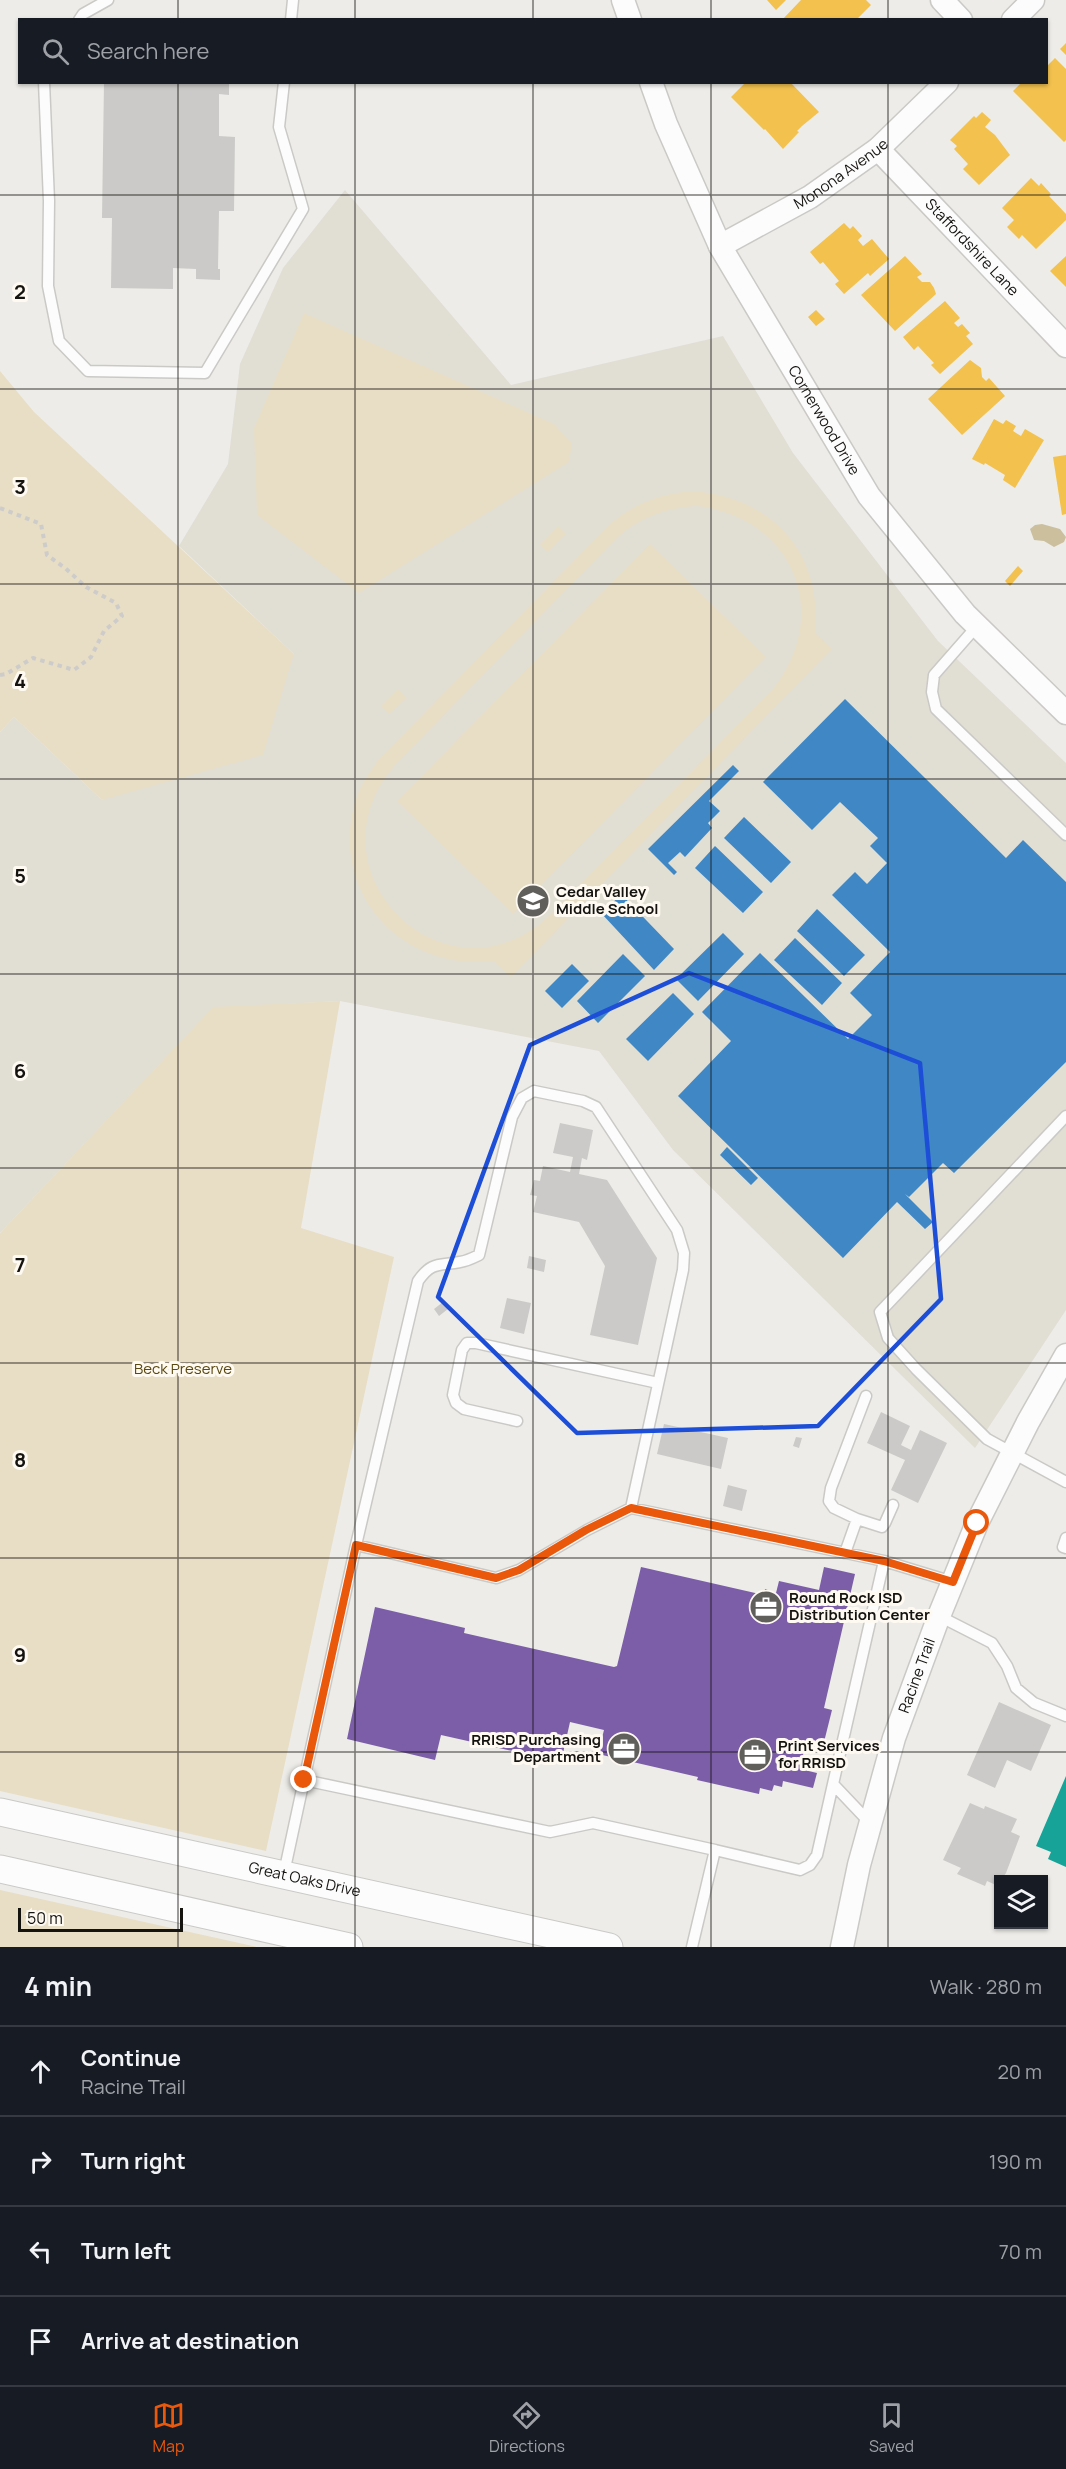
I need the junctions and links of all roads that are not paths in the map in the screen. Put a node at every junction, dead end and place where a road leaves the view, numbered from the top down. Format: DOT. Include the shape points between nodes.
graph roads {
  1 [pos="108,0"];
  2 [pos="293,0"];
  3 [pos="623,0"];
  4 [pos="942,0"];
  5 [pos="1033,0"];
  6 [pos="80,18"];
  7 [pos="291,18"];
  8 [pos="629,18"];
  9 [pos="959,18"];
  10 [pos="1015,18"];
  11 [pos="44,84"];
  12 [pos="284,84"];
  13 [pos="652,84"];
  14 [pos="945,84"];
  15 [pos="878,149"];
  16 [pos="720,246"];
  17 [pos="1066,346"];
  18 [pos="977,626"];
  19 [pos="1066,713"];
  20 [pos="1066,835"];
  21 [pos="1066,1116"];
  22 [pos="1066,1355"];
  23 [pos="658,1383"];
  24 [pos="866,1396"];
  25 [pos="517,1421"];
  26 [pos="1012,1454"];
  27 [pos="1066,1482"];
  28 [pos="893,1505"];
  29 [pos="631,1508"];
  30 [pos="857,1519"];
  31 [pos="1066,1538"];
  32 [pos="356,1545"];
  33 [pos="1066,1548"];
  34 [pos="846,1553"];
  35 [pos="884,1561"];
  36 [pos="953,1582"];
  37 [pos="939,1616"];
  38 [pos="1066,1716"];
  39 [pos="304,1780"];
  40 [pos="833,1784"];
  41 [pos="0,1812"];
  42 [pos="870,1824"];
  43 [pos="715,1850"];
  44 [pos="0,1869"];
  45 [pos="284,1874"];
  46 [pos="349,1947"];
  47 [pos="609,1947"];
  48 [pos="692,1947"];
  49 [pos="842,1947"];
  1 -- 6 [label="lane"];
  2 -- 7 [label="lane"];
  3 -- 8 [label="street"];
  4 -- 9 [label="street"];
  5 -- 10 [label="street"];
  11 -- 12 [label="lane" via="48,286 59,341 88,371 205,373 303,209 279,127"];
  13 -- 16 [label="street, Cornerwood Drive"];
  14 -- 15 [label="street, Monona Avenue"];
  15 -- 16 [label="street, Monona Avenue" via="810,197"];
  15 -- 17 [label="street, Staffordshire Lane"];
  16 -- 18 [label="street, Cornerwood Drive" via="869,496"];
  18 -- 19 [label="street, Cornerwood Drive"];
  18 -- 20 [label="lane" via="933,675 936,709"];
  21 -- 26 [label="lane" via="880,1312 888,1338 916,1369 987,1439"];
  22 -- 26 [label="street, Racine Trail"];
  23 -- 25 [label="lane" via="467,1343 462,1350 453,1395 456,1403 464,1409"];
  23 -- 29 [label="lane"];
  23 -- 32 [label="lane" via="683,1270 684,1253 677,1230 596,1107 534,1091 522,1098 512,1117 479,1256 440,1263 425,1270 418,1281"];
  24 -- 30 [label="lane" via="829,1501 834,1508"];
  26 -- 27 [label="lane"];
  26 -- 36 [label="street, Racine Trail"];
  28 -- 30 [label="lane" via="882,1527"];
  29 -- 32 [label="lane" via="519,1570 496,1578"];
  29 -- 34 [label="lane"];
  30 -- 34 [label="lane"];
  31 -- 33 [label="lane"];
  32 -- 39 [label="lane"];
  34 -- 35 [label="lane"];
  35 -- 36 [label="lane"];
  35 -- 40 [label="lane"];
  36 -- 37 [label="street, Racine Trail"];
  37 -- 38 [label="lane" via="993,1642 1016,1688 1034,1703"];
  37 -- 42 [label="street, Racine Trail" via="894,1738"];
  39 -- 43 [label="lane" via="550,1832 594,1823"];
  39 -- 45 [label="lane"];
  40 -- 42 [label="lane"];
  40 -- 43 [label="lane" via="817,1855 810,1865 800,1870"];
  41 -- 45 [label="street, Great Oaks Drive"];
  42 -- 49 [label="street, Racine Trail"];
  43 -- 48 [label="lane"];
  44 -- 46 [label="street"];
  45 -- 47 [label="street, Great Oaks Drive"];
}
